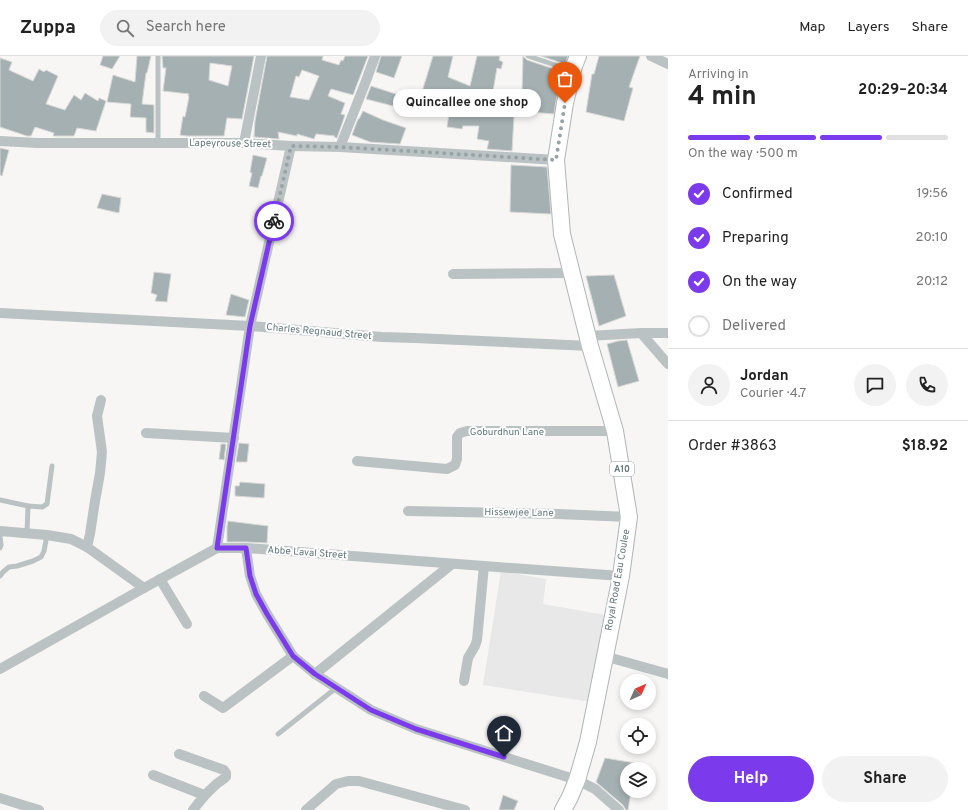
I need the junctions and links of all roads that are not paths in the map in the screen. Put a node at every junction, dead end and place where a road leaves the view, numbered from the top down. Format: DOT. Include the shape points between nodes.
graph roads {
  1 [pos="158,56"];
  2 [pos="261,56"];
  3 [pos="375,56"];
  4 [pos="528,56"];
  5 [pos="651,56"];
  6 [pos="575,63"];
  7 [pos="668,64"];
  8 [pos="0,141"];
  9 [pos="158,143"];
  10 [pos="244,143"];
  11 [pos="291,146"];
  12 [pos="340,147"];
  13 [pos="556,160"];
  14 [pos="572,273"];
  15 [pos="453,274"];
  16 [pos="0,313"];
  17 [pos="250,326"];
  18 [pos="641,333"];
  19 [pos="668,333"];
  20 [pos="589,341"];
  21 [pos="668,364"];
  22 [pos="100,400"];
  23 [pos="615,431"];
  24 [pos="146,433"];
  25 [pos="234,438"];
  26 [pos="357,461"];
  27 [pos="52,466"];
  28 [pos="0,500"];
  29 [pos="28,506"];
  30 [pos="408,511"];
  31 [pos="629,517"];
  32 [pos="0,531"];
  33 [pos="27,533"];
  34 [pos="47,535"];
  35 [pos="0,536"];
  36 [pos="87,547"];
  37 [pos="0,548"];
  38 [pos="217,548"];
  39 [pos="246,548"];
  40 [pos="452,564"];
  41 [pos="484,566"];
  42 [pos="0,576"];
  43 [pos="621,576"];
  44 [pos="160,579"];
  45 [pos="144,588"];
  46 [pos="187,624"];
  47 [pos="293,656"];
  48 [pos="604,656"];
  49 [pos="0,669"];
  50 [pos="315,674"];
  51 [pos="668,674"];
  52 [pos="464,681"];
  53 [pos="336,688"];
  54 [pos="204,696"];
  55 [pos="278,734"];
  56 [pos="179,754"];
  57 [pos="153,775"];
  58 [pos="577,780"];
  59 [pos="204,795"];
  60 [pos="0,798"];
  61 [pos="39,810"];
  62 [pos="193,810"];
  63 [pos="306,810"];
  64 [pos="465,810"];
  65 [pos="562,810"];
  66 [pos="619,810"];
  1 -- 9 [label="lane"];
  2 -- 10 [label="street"];
  3 -- 12 [label="street"];
  4 -- 6 [label="lane"];
  5 -- 7 [label="street"];
  6 -- 13 [label="main road, A10"];
  8 -- 9 [label="street, Lapeyrouse Street"];
  9 -- 10 [label="street, Lapeyrouse Street"];
  10 -- 11 [label="street, Lapeyrouse Street"];
  11 -- 12 [label="street, Lapeyrouse Street"];
  11 -- 17 [label="street"];
  12 -- 13 [label="street, Lapeyrouse Street"];
  13 -- 14 [label="main road, Royal Road Eau Coulee / A10" via="562,234"];
  14 -- 15 [label="street"];
  14 -- 20 [label="main road, Royal Road Eau Coulee / A10"];
  16 -- 17 [label="street, Charles Regnaud Street"];
  17 -- 20 [label="street, Charles Regnaud Street" via="382,337"];
  17 -- 25 [label="street"];
  18 -- 19 [label="street, Charles Regnaud Street"];
  18 -- 20 [label="street, Charles Regnaud Street"];
  18 -- 21 [label="street"];
  20 -- 23 [label="main road, Royal Road Eau Coulee / A10"];
  22 -- 36 [label="street" via="97,416 102,452"];
  23 -- 26 [label="street, Goburdhun Lane" via="467,431 460,433 458,437 456,465 447,469"];
  23 -- 31 [label="main road, Royal Road Eau Coulee / A10"];
  24 -- 25 [label="street"];
  25 -- 38 [label="street"];
  27 -- 29 [label="lane" via="47,504 42,507"];
  28 -- 29 [label="lane"];
  29 -- 33 [label="lane"];
  30 -- 31 [label="street, Hissewjee Lane"];
  31 -- 43 [label="main road, Royal Road Eau Coulee / A10"];
  32 -- 33 [label="street"];
  33 -- 34 [label="street"];
  34 -- 36 [label="street" via="71,538"];
  34 -- 42 [label="lane" via="41,557 9,567"];
  35 -- 37 [label="lane"];
  36 -- 45 [label="street"];
  38 -- 39 [label="street, Abbe Laval Street"];
  38 -- 44 [label="street, Abbe Laval Street"];
  39 -- 40 [label="street, Abbe Laval Street"];
  39 -- 47 [label="street" via="250,576 256,594"];
  40 -- 41 [label="street, Abbe Laval Street"];
  40 -- 50 [label="street"];
  41 -- 43 [label="street, Abbe Laval Street"];
  41 -- 52 [label="street" via="477,640 468,658"];
  43 -- 48 [label="main road, Royal Road Eau Coulee / A10"];
  44 -- 45 [label="street, Abbe Laval Street"];
  44 -- 46 [label="street"];
  45 -- 49 [label="street, Abbe Laval Street"];
  47 -- 50 [label="street"];
  47 -- 54 [label="street" via="223,708"];
  48 -- 51 [label="street"];
  48 -- 58 [label="main road, Royal Road Eau Coulee / A10" via="588,742"];
  50 -- 53 [label="street"];
  53 -- 55 [label="lane"];
  53 -- 58 [label="street" via="371,710 416,729"];
  56 -- 59 [label="street" via="224,770 226,773 226,776"];
  57 -- 59 [label="street"];
  58 -- 65 [label="main road, Royal Road Eau Coulee / A10"];
  58 -- 66 [label="street" via="595,789"];
  59 -- 62 [label="street"];
  60 -- 61 [label="street"];
  63 -- 64 [label="street" via="336,784 348,781 359,781"];
}
